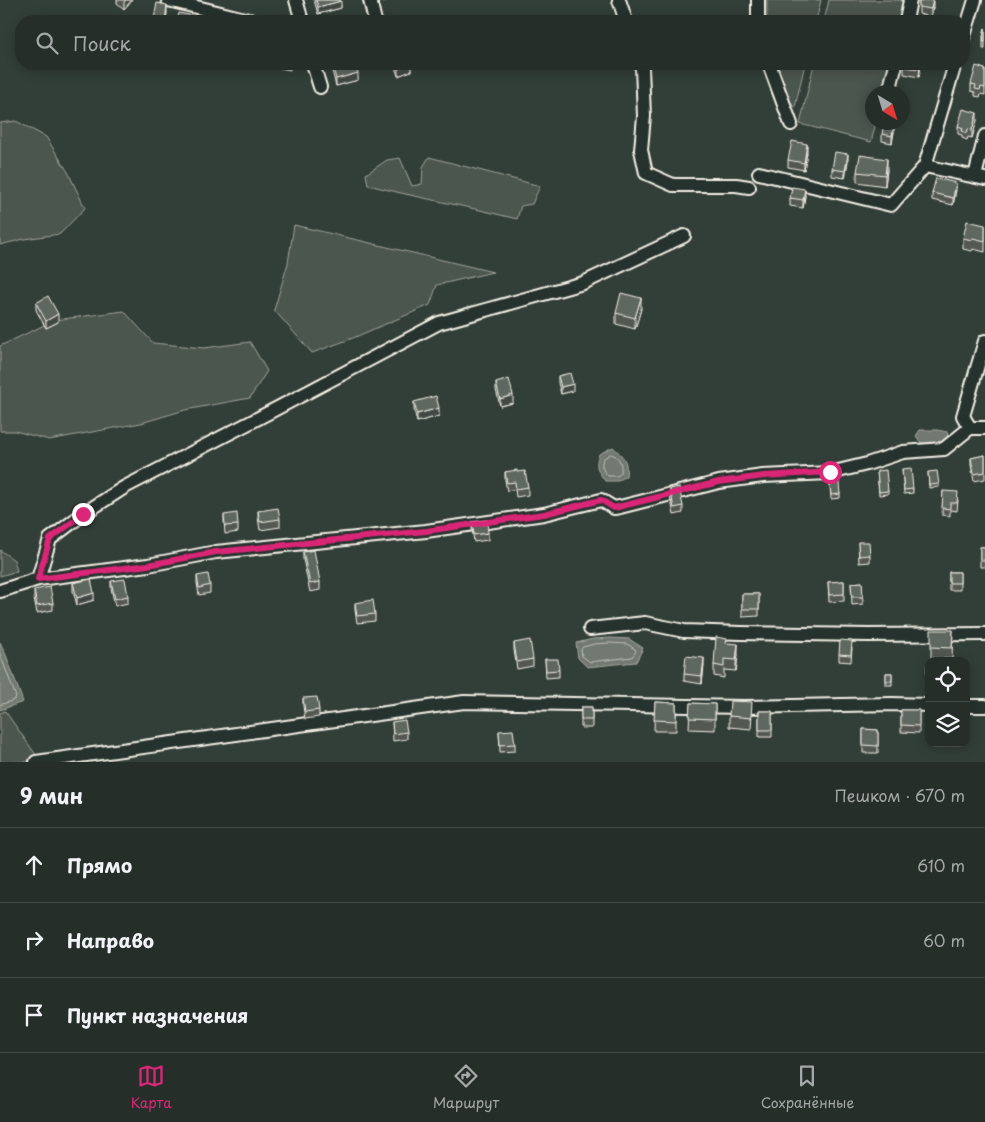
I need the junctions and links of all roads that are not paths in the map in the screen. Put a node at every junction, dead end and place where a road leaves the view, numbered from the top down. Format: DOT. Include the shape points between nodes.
graph roads {
  1 [pos="168,0"];
  2 [pos="296,0"];
  3 [pos="370,0"];
  4 [pos="619,0"];
  5 [pos="758,0"];
  6 [pos="910,0"];
  7 [pos="975,0"];
  8 [pos="229,15"];
  9 [pos="300,15"];
  10 [pos="374,15"];
  11 [pos="624,15"];
  12 [pos="758,15"];
  13 [pos="907,15"];
  14 [pos="970,16"];
  15 [pos="315,70"];
  16 [pos="642,70"];
  17 [pos="771,70"];
  18 [pos="894,70"];
  19 [pos="953,70"];
  20 [pos="891,85"];
  21 [pos="320,87"];
  22 [pos="791,124"];
  23 [pos="985,136"];
  24 [pos="925,166"];
  25 [pos="759,173"];
  26 [pos="980,177"];
  27 [pos="749,187"];
  28 [pos="684,236"];
  29 [pos="985,341"];
  30 [pos="970,428"];
  31 [pos="985,428"];
  32 [pos="38,579"];
  33 [pos="0,591"];
  34 [pos="590,630"];
  35 [pos="985,634"];
  36 [pos="925,705"];
  37 [pos="970,706"];
  38 [pos="985,706"];
  39 [pos="36,762"];
  1 -- 8 [label="street"];
  2 -- 9 [label="street"];
  3 -- 10 [label="street"];
  4 -- 11 [label="street"];
  5 -- 12 [label="street"];
  6 -- 13 [label="street"];
  7 -- 14 [label="street"];
  15 -- 21 [label="street"];
  16 -- 27 [label="street" via="644,116 641,150 646,173 672,185"];
  17 -- 22 [label="street"];
  18 -- 20 [label="street"];
  19 -- 24 [label="street"];
  23 -- 26 [label="street"];
  24 -- 25 [label="street" via="891,205"];
  24 -- 26 [label="street"];
  28 -- 32 [label="street" via="583,283 439,322 125,487 50,539"];
  29 -- 30 [label="street" via="963,416"];
  30 -- 31 [label="street"];
  30 -- 32 [label="street" via="944,449 902,452 830,472 719,482 620,508 601,500 544,514 426,531 216,552 148,565"];
  32 -- 33 [label="street"];
  34 -- 35 [label="street" via="645,623 684,630 741,633"];
  36 -- 39 [label="street" via="745,707 464,702"];
  37 -- 38 [label="street"];
}
